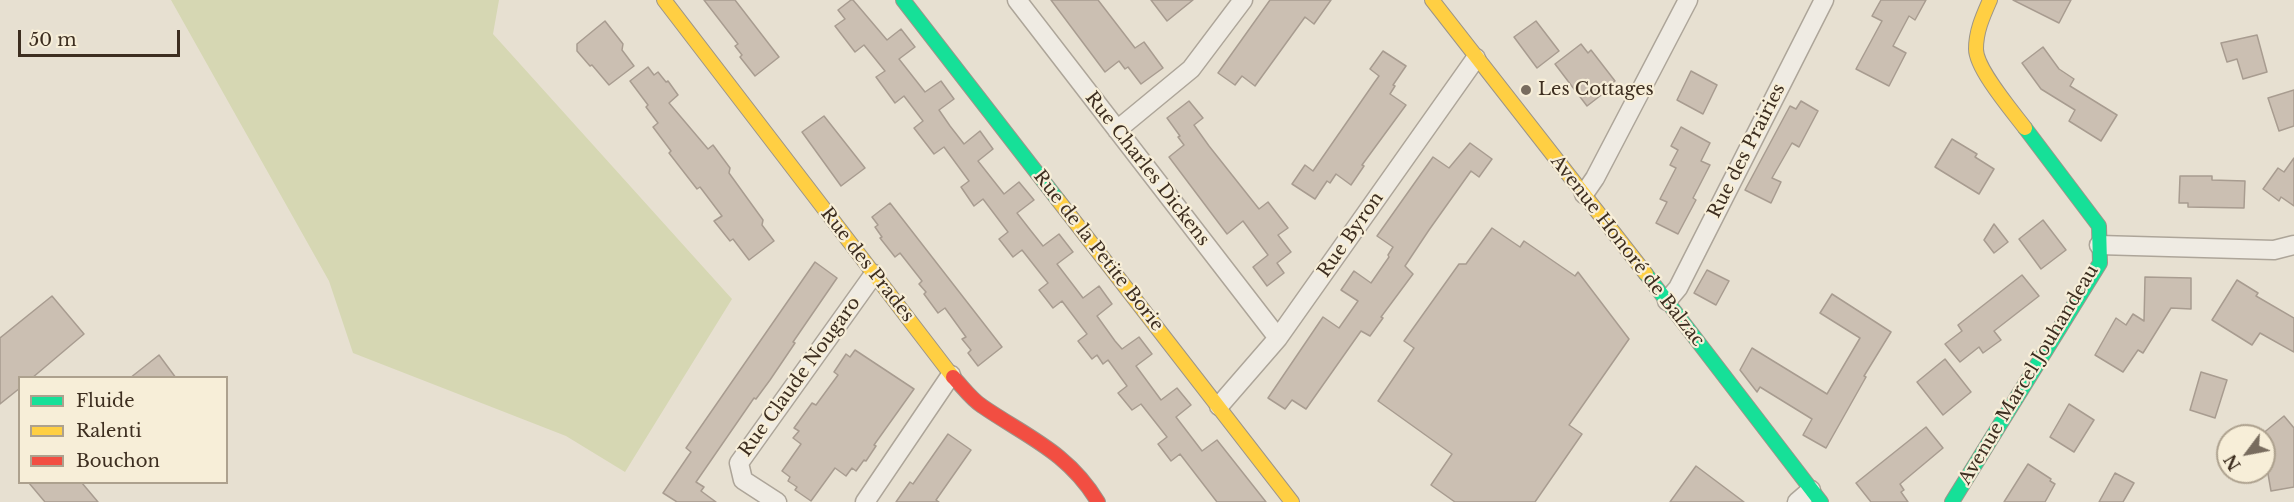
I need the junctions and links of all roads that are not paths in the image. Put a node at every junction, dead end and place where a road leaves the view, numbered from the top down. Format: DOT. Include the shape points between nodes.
graph roads {
  1 [pos="664,0"];
  2 [pos="903,0"];
  3 [pos="1017,0"];
  4 [pos="1242,0"];
  5 [pos="1432,0"];
  6 [pos="1688,0"];
  7 [pos="1824,0"];
  8 [pos="1989,0"];
  9 [pos="1476,58"];
  10 [pos="1117,130"];
  11 [pos="1584,194"];
  12 [pos="2099,245"];
  13 [pos="2294,245"];
  14 [pos="874,274"];
  15 [pos="1667,301"];
  16 [pos="1278,338"];
  17 [pos="951,375"];
  18 [pos="1219,406"];
  19 [pos="1816,496"];
  20 [pos="777,502"];
  21 [pos="865,502"];
  22 [pos="1098,502"];
  23 [pos="1293,502"];
  24 [pos="1797,502"];
  25 [pos="1952,502"];
  1 -- 14 [label="street, Rue des Prades"];
  2 -- 18 [label="street, Rue de la Petite Borie"];
  3 -- 10 [label="street, Rue Charles Dickens"];
  4 -- 10 [label="street" via="1191,69"];
  5 -- 9 [label="street, Avenue Honoré de Balzac"];
  6 -- 11 [label="street"];
  7 -- 15 [label="street, Rue des Prairies" via="1678,288"];
  8 -- 12 [label="street, Avenue Marcel Jouhandeau" via="1979,26 1976,52 1991,83 2099,226"];
  9 -- 11 [label="street, Avenue Honoré de Balzac"];
  9 -- 16 [label="street, Rue Byron"];
  10 -- 16 [label="street, Rue Charles Dickens"];
  11 -- 15 [label="street, Avenue Honoré de Balzac"];
  12 -- 13 [label="street" via="2274,250"];
  12 -- 25 [label="street, Avenue Marcel Jouhandeau" via="2100,263"];
  14 -- 17 [label="street, Rue des Prades"];
  14 -- 20 [label="street, Rue Claude Nougaro" via="739,463 743,480"];
  15 -- 19 [label="street, Avenue Honoré de Balzac"];
  16 -- 18 [label="street, Rue Byron"];
  17 -- 21 [label="street"];
  17 -- 22 [label="street, Rue des Prades" via="980,405 1065,460"];
  18 -- 23 [label="street, Rue de la Petite Borie"];
  19 -- 24 [label="street"];
}
